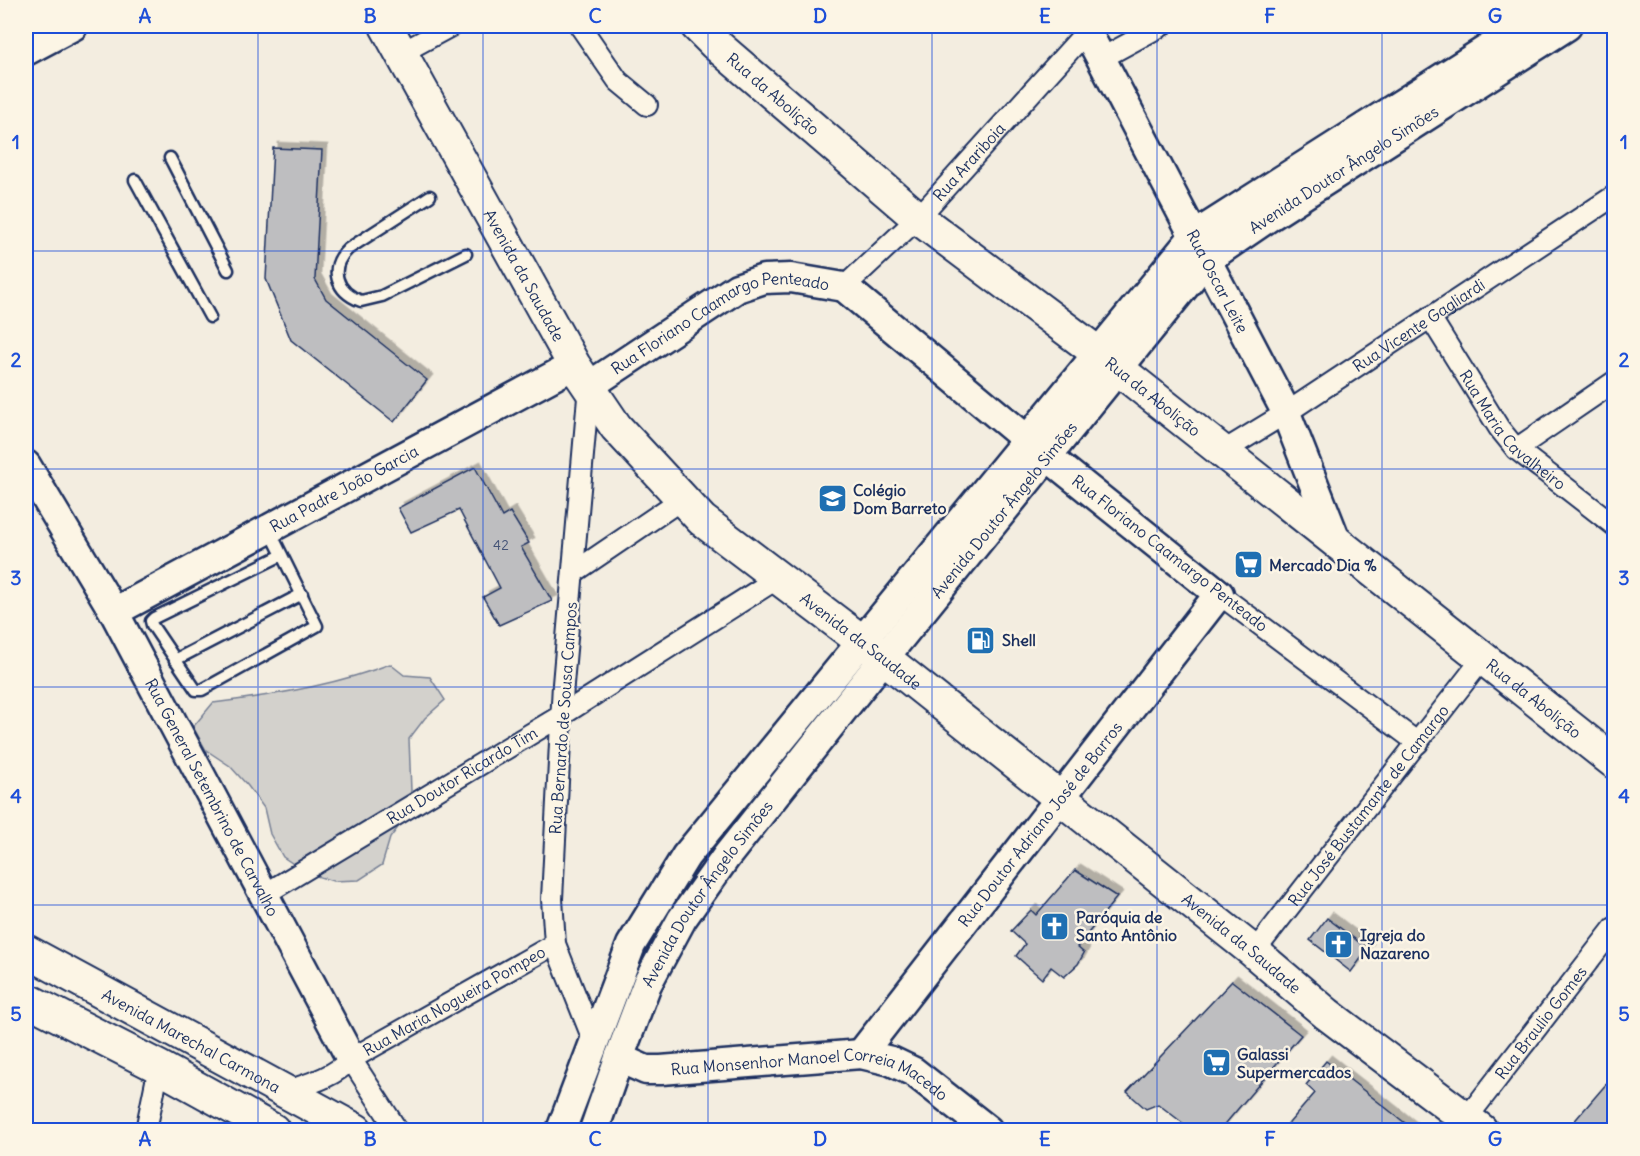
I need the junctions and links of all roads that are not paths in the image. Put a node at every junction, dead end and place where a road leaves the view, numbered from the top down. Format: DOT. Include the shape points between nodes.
graph roads {
  1 [pos="73,26"];
  2 [pos="386,26"];
  3 [pos="451,26"];
  4 [pos="580,26"];
  5 [pos="697,26"];
  6 [pos="1161,26"];
  7 [pos="1530,26"];
  8 [pos="1567,26"];
  9 [pos="1085,28"];
  10 [pos="26,51"];
  11 [pos="401,53"];
  12 [pos="1102,58"];
  13 [pos="647,105"];
  14 [pos="170,158"];
  15 [pos="135,180"];
  16 [pos="429,196"];
  17 [pos="1614,196"];
  18 [pos="918,218"];
  19 [pos="1200,248"];
  20 [pos="466,254"];
  21 [pos="228,270"];
  22 [pos="844,287"];
  23 [pos="210,317"];
  24 [pos="1430,317"];
  25 [pos="1108,362"];
  26 [pos="581,376"];
  27 [pos="1614,382"];
  28 [pos="1286,413"];
  29 [pos="1038,448"];
  30 [pos="1516,449"];
  31 [pos="1222,452"];
  32 [pos="26,465"];
  33 [pos="682,499"];
  34 [pos="1614,525"];
  35 [pos="269,529"];
  36 [pos="1337,543"];
  37 [pos="282,555"];
  38 [pos="573,573"];
  39 [pos="778,578"];
  40 [pos="302,594"];
  41 [pos="1219,594"];
  42 [pos="114,612"];
  43 [pos="872,649"];
  44 [pos="1483,658"];
  45 [pos="176,660"];
  46 [pos="562,715"];
  47 [pos="1418,743"];
  48 [pos="1614,762"];
  49 [pos="1060,798"];
  50 [pos="265,894"];
  51 [pos="1614,928"];
  52 [pos="555,944"];
  53 [pos="26,951"];
  54 [pos="1254,952"];
  55 [pos="26,999"];
  56 [pos="594,1042"];
  57 [pos="861,1054"];
  58 [pos="619,1058"];
  59 [pos="351,1059"];
  60 [pos="159,1067"];
  61 [pos="284,1092"];
  62 [pos="1474,1126"];
  63 [pos="354,1130"];
  64 [pos="146,1131"];
  65 [pos="273,1131"];
  66 [pos="397,1131"];
  67 [pos="561,1131"];
  68 [pos="594,1131"];
  69 [pos="988,1131"];
  1 -- 10 [label="street"];
  2 -- 11 [label="main road, Avenida da Saudade"];
  3 -- 11 [label="street"];
  4 -- 13 [label="street" via="618,81"];
  5 -- 18 [label="main road, Rua da Abolição"];
  6 -- 12 [label="street"];
  7 -- 19 [label="street, Avenida Doutor Ângelo Simões" via="1500,41"];
  8 -- 19 [label="street, Avenida Doutor Ângelo Simões" via="1272,215"];
  9 -- 12 [label="street, Rua Oscar Leite"];
  9 -- 18 [label="street, Rua Arariboia"];
  11 -- 26 [label="main road, Avenida da Saudade"];
  12 -- 19 [label="street, Rua Oscar Leite"];
  14 -- 21 [label="lane"];
  15 -- 23 [label="lane"];
  16 -- 20 [label="lane" via="342,254 336,272 345,292 361,302 382,296"];
  17 -- 24 [label="street, Rua Vicente Gagliardi"];
  18 -- 22 [label="street, Rua Arariboia"];
  18 -- 25 [label="main road, Rua da Abolição"];
  19 -- 25 [label="street, Avenida Doutor Ângelo Simões"];
  19 -- 28 [label="street, Rua Oscar Leite"];
  22 -- 26 [label="street, Rua Floriano Caamargo Penteado" via="791,278 764,279 737,288"];
  22 -- 29 [label="street, Rua Floriano Caamargo Penteado"];
  24 -- 28 [label="street, Rua Vicente Gagliardi"];
  24 -- 30 [label="street, Rua Maria Cavalheiro"];
  25 -- 29 [label="street, Avenida Doutor Ângelo Simões"];
  25 -- 31 [label="main road, Rua da Abolição"];
  26 -- 33 [label="main road, Avenida da Saudade" via="616,427"];
  26 -- 35 [label="street, Rua Padre João Garcia"];
  26 -- 38 [label="street, Rua Bernardo de Sousa Campos"];
  27 -- 30 [label="street"];
  28 -- 31 [label="street, Rua Vicente Gagliardi"];
  28 -- 36 [label="street, Rua Oscar Leite"];
  29 -- 41 [label="street, Rua Floriano Caamargo Penteado"];
  29 -- 43 [label="street, Avenida Doutor Ângelo Simões"];
  30 -- 34 [label="street, Rua Maria Cavalheiro"];
  31 -- 36 [label="main road, Rua da Abolição"];
  32 -- 42 [label="street, Rua General Setembrino de Carvalho"];
  33 -- 38 [label="street"];
  33 -- 39 [label="main road, Avenida da Saudade" via="702,520"];
  35 -- 37 [label="lane"];
  35 -- 42 [label="street, Rua Padre João Garcia"];
  36 -- 44 [label="main road, Rua da Abolição"];
  37 -- 40 [label="lane"];
  37 -- 45 [label="lane" via="154,618 152,625"];
  38 -- 46 [label="street, Rua Bernardo de Sousa Campos"];
  39 -- 43 [label="main road, Avenida da Saudade"];
  39 -- 46 [label="street, Rua Doutor Ricardo Tim"];
  40 -- 45 [label="lane"];
  40 -- 45 [label="lane" via="316,627 202,690 194,688"];
  41 -- 47 [label="street, Rua Floriano Caamargo Penteado"];
  41 -- 49 [label="street, Rua Doutor Adriano José de Barros"];
  42 -- 50 [label="street, Rua General Setembrino de Carvalho"];
  43 -- 49 [label="main road, Avenida da Saudade"];
  43 -- 56 [label="street, Avenida Doutor Ângelo Simões" via="686,856 631,945"];
  43 -- 58 [label="street, Avenida Doutor Ângelo Simões" via="682,919 647,984"];
  44 -- 47 [label="street, Rua José Bustamante de Camargo"];
  44 -- 48 [label="main road, Rua da Abolição"];
  46 -- 50 [label="street, Rua Doutor Ricardo Tim"];
  46 -- 52 [label="street, Rua Bernardo de Sousa Campos" via="552,899"];
  47 -- 54 [label="street, Rua José Bustamante de Camargo"];
  49 -- 54 [label="main road, Avenida da Saudade"];
  49 -- 57 [label="street, Rua Doutor Adriano José de Barros"];
  50 -- 59 [label="street, Rua General Setembrino de Carvalho"];
  51 -- 62 [label="street, Rua Braulio Gomes"];
  52 -- 56 [label="street, Rua Bernardo de Sousa Campos"];
  52 -- 59 [label="street, Rua Maria Nogueira Pompeo"];
  53 -- 61 [label="main road, Avenida Marechal Carmona"];
  54 -- 62 [label="main road, Avenida da Saudade" via="1327,1014"];
  55 -- 60 [label="main road"];
  56 -- 67 [label="street, Avenida Doutor Ângelo Simões"];
  57 -- 58 [label="street, Rua Monsenhor Manoel Correia Macedo" via="662,1070 646,1070"];
  57 -- 69 [label="street, Rua Monsenhor Manoel Correia Macedo" via="891,1061 914,1072"];
  58 -- 68 [label="street, Avenida Doutor Ângelo Simões"];
  59 -- 61 [label="street, Rua Maria Nogueira Pompeo" via="326,1077"];
  59 -- 66 [label="street, Rua General Setembrino de Carvalho"];
  60 -- 64 [label="street"];
  60 -- 65 [label="main road"];
  61 -- 63 [label="main road, Avenida Marechal Carmona"];
}
